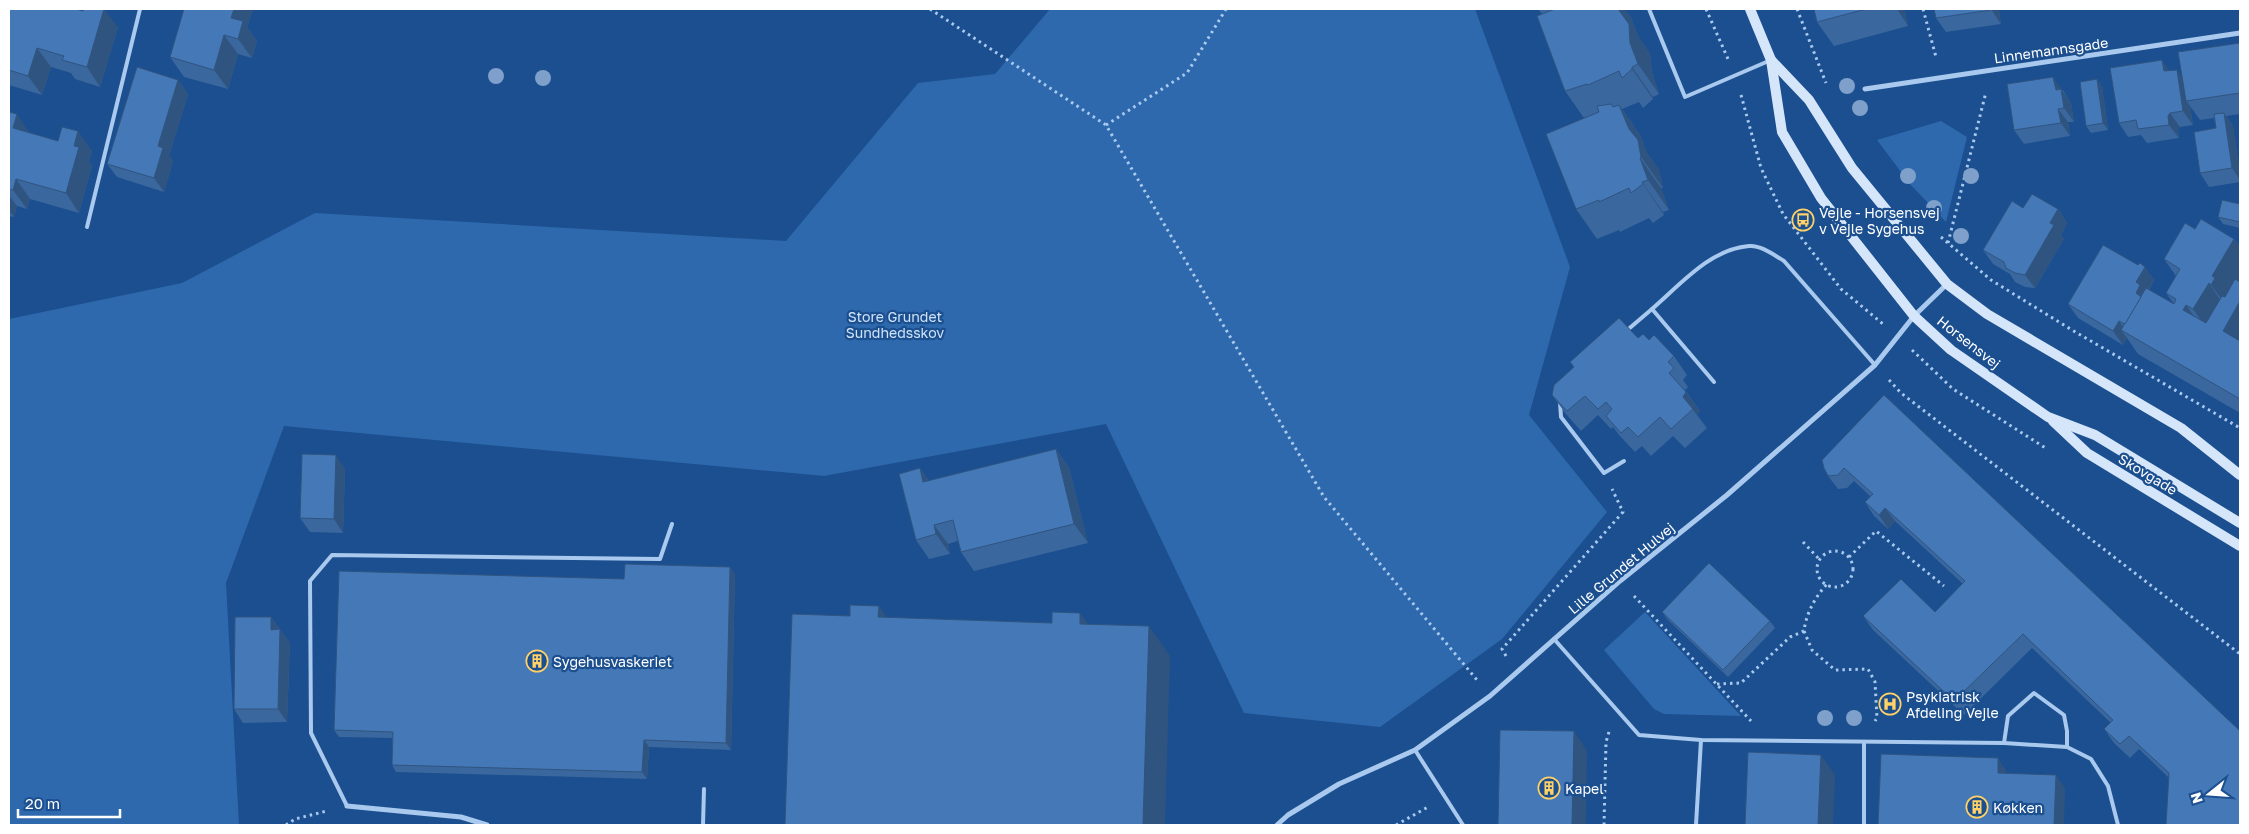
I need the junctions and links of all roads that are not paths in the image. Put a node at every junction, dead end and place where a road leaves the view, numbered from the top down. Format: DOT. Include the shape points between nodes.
graph roads {
  1 [pos="140,9"];
  2 [pos="1649,9"];
  3 [pos="1750,9"];
  4 [pos="2240,33"];
  5 [pos="1771,60"];
  6 [pos="1865,89"];
  7 [pos="87,227"];
  8 [pos="1947,284"];
  9 [pos="1652,309"];
  10 [pos="1914,316"];
  11 [pos="1620,335"];
  12 [pos="1875,365"];
  13 [pos="1714,382"];
  14 [pos="1560,396"];
  15 [pos="2048,417"];
  16 [pos="1624,461"];
  17 [pos="2240,475"];
  18 [pos="2240,523"];
  19 [pos="672,524"];
  20 [pos="2240,546"];
  21 [pos="1554,640"];
  22 [pos="1701,740"];
  23 [pos="1864,742"];
  24 [pos="2004,743"];
  25 [pos="2067,746"];
  26 [pos="1415,750"];
  27 [pos="704,789"];
  28 [pos="347,806"];
  29 [pos="486,825"];
  30 [pos="703,825"];
  31 [pos="1277,825"];
  32 [pos="1463,825"];
  33 [pos="1696,825"];
  34 [pos="1864,825"];
  35 [pos="2118,825"];
  1 -- 7 [label="lane"];
  2 -- 5 [label="lane" via="1684,97"];
  3 -- 5 [label="main road, Horsensvej"];
  4 -- 6 [label="street, Linnemannsgade"];
  5 -- 8 [label="main road, Horsensvej" via="1809,100 1852,168"];
  5 -- 10 [label="main road, Horsensvej" via="1782,132 1821,198"];
  8 -- 10 [label="street, Lille Grundet Hulvej"];
  8 -- 17 [label="main road, Horsensvej" via="1986,314 2180,428"];
  9 -- 11 [label="lane"];
  9 -- 12 [label="lane" via="1713,257 1750,246 1768,251 1784,261"];
  9 -- 13 [label="lane"];
  10 -- 12 [label="street, Lille Grundet Hulvej"];
  10 -- 15 [label="main road, Horsensvej" via="1951,350"];
  12 -- 21 [label="street, Lille Grundet Hulvej"];
  14 -- 16 [label="lane" via="1560,417 1604,473"];
  15 -- 18 [label="main road, Horsensvej" via="2095,435"];
  15 -- 20 [label="main road, Skovgade" via="2088,453"];
  19 -- 28 [label="lane" via="660,559 332,554 310,581 310,733"];
  21 -- 22 [label="lane" via="1639,735"];
  21 -- 26 [label="street, Lille Grundet Hulvej" via="1490,696"];
  22 -- 23 [label="lane"];
  22 -- 33 [label="lane"];
  23 -- 24 [label="lane"];
  23 -- 34 [label="lane"];
  24 -- 25 [label="lane"];
  24 -- 25 [label="lane" via="2008,716 2034,693 2064,715"];
  25 -- 35 [label="lane" via="2092,759 2108,786"];
  26 -- 31 [label="street, Lille Grundet Hulvej" via="1340,784"];
  26 -- 32 [label="lane"];
  27 -- 30 [label="lane"];
  28 -- 29 [label="street" via="461,817"];
}
